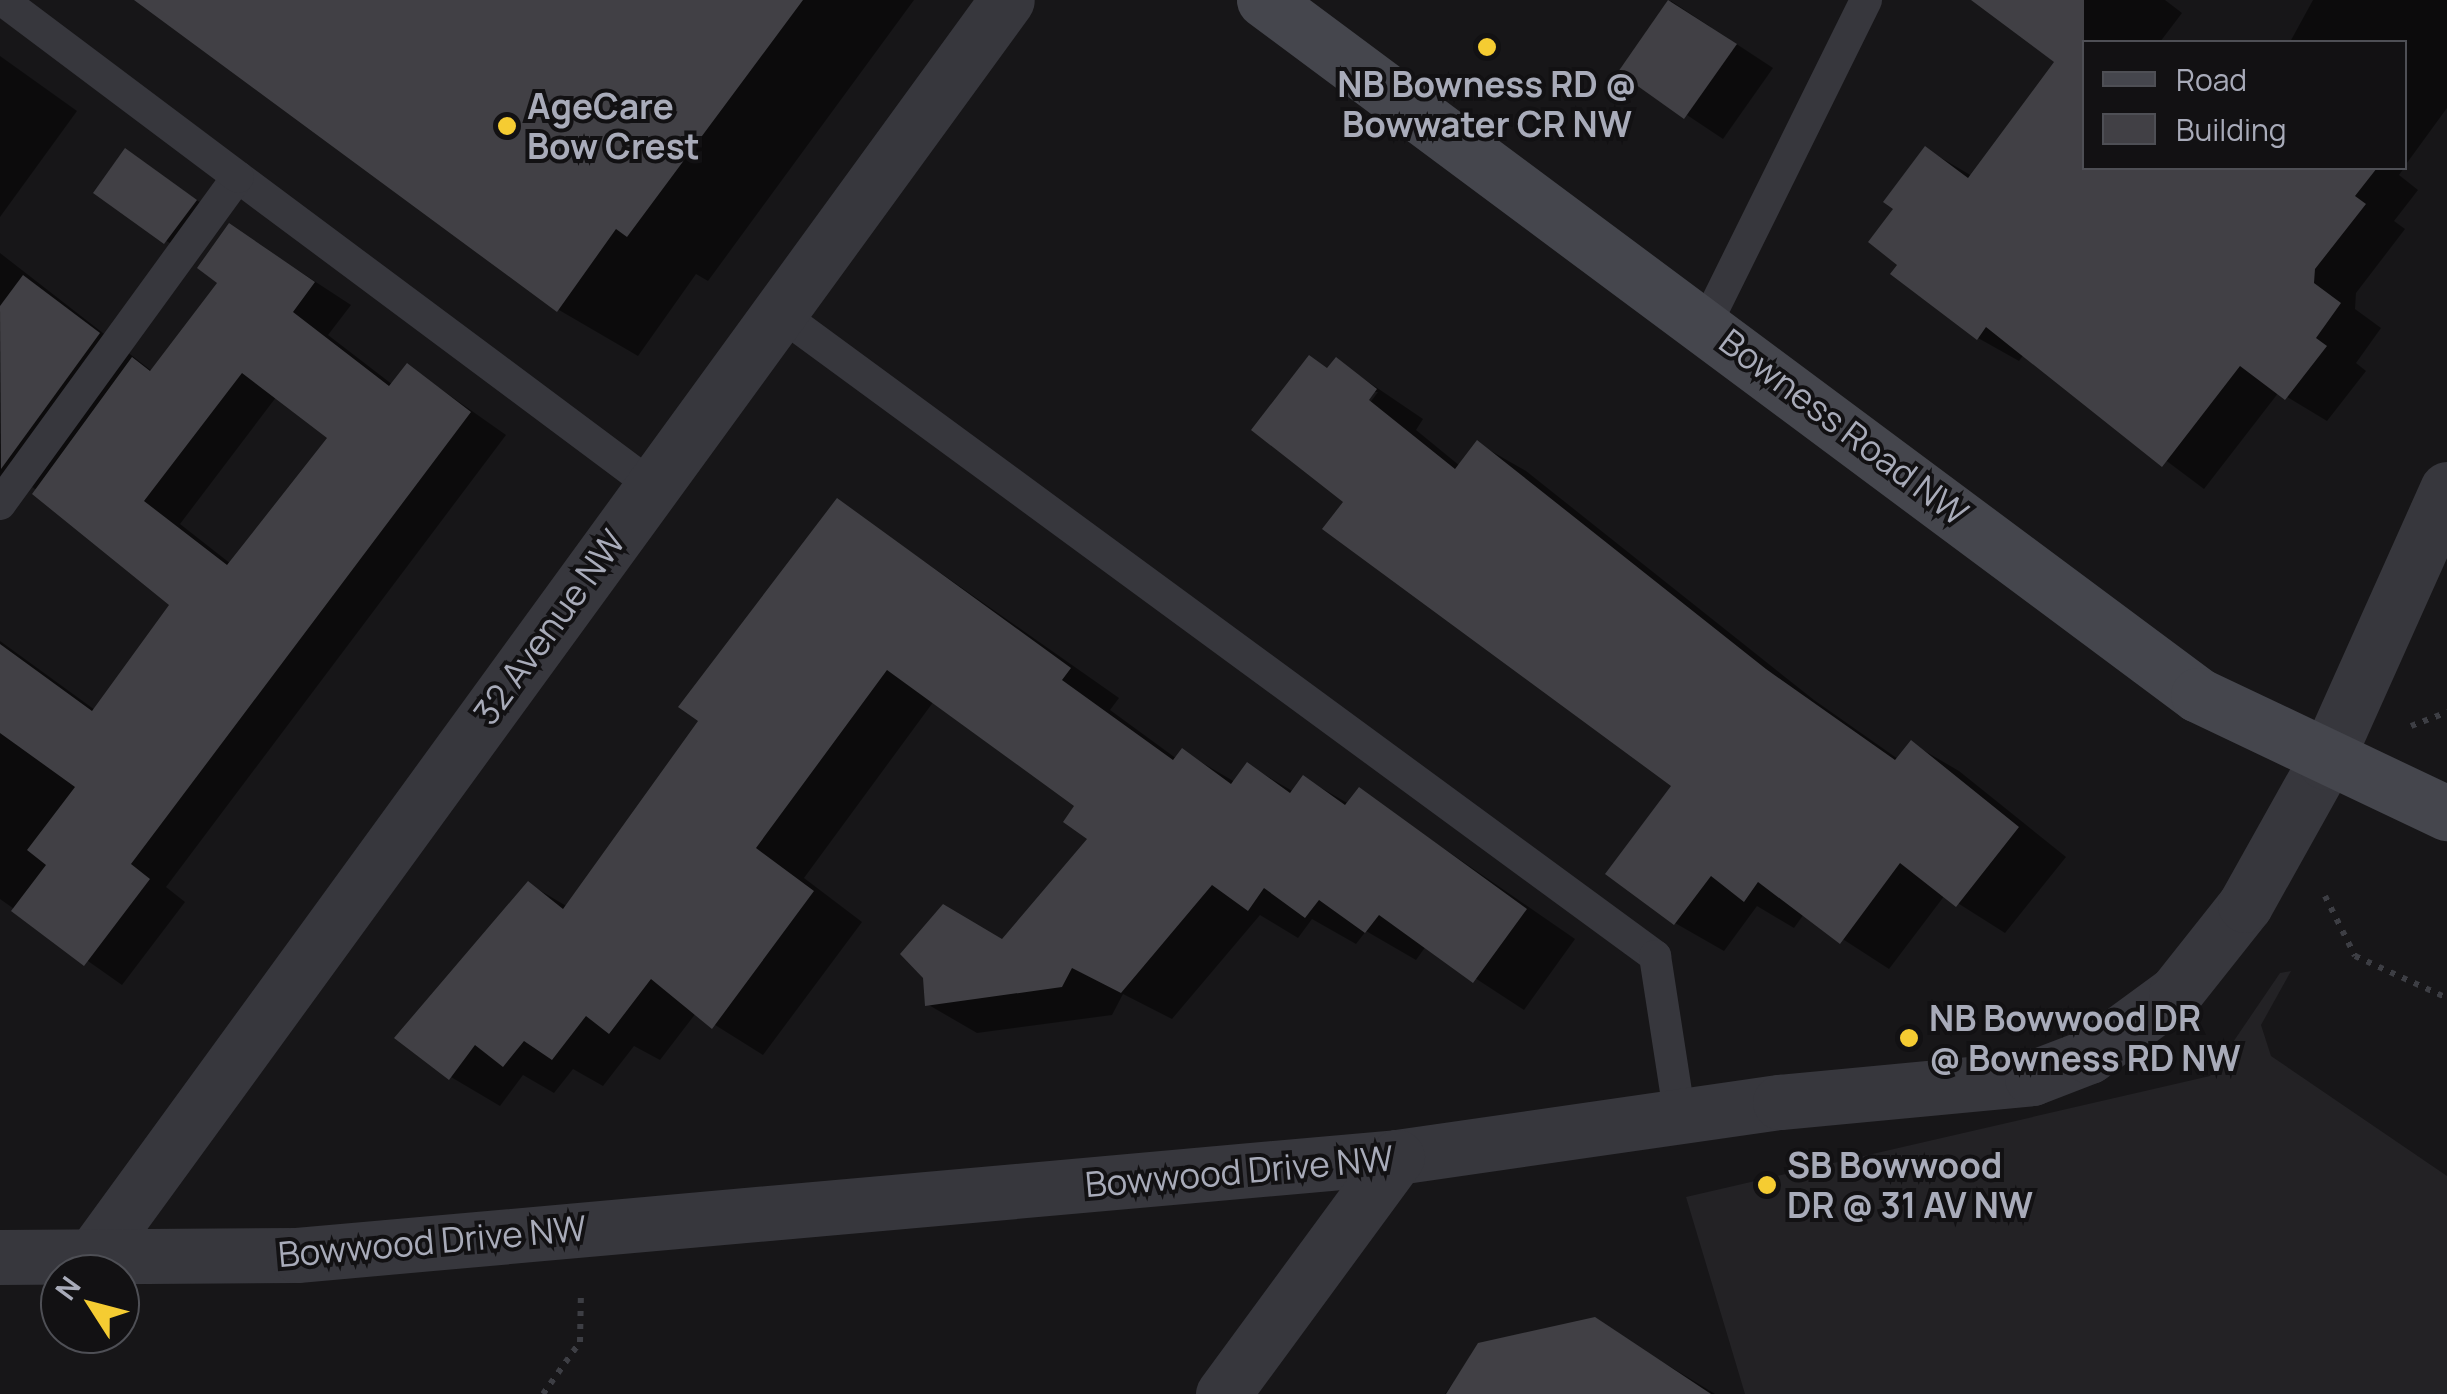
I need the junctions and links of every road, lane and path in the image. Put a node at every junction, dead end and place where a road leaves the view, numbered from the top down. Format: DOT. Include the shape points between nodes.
graph roads {
  1 [pos="2,0"];
  2 [pos="1007,0"];
  3 [pos="1264,0"];
  4 [pos="1866,0"];
  5 [pos="238,178"];
  6 [pos="779,313"];
  7 [pos="1706,324"];
  8 [pos="651,485"];
  9 [pos="2447,489"];
  10 [pos="0,504"];
  11 [pos="2325,762"];
  12 [pos="2447,813"];
  13 [pos="2325,904"];
  14 [pos="2447,998"];
  15 [pos="1680,1116"];
  16 [pos="1397,1157"];
  17 [pos="582,1230"];
  18 [pos="95,1254"];
  19 [pos="140,1256"];
  20 [pos="0,1257"];
  21 [pos="40,1257"];
  22 [pos="542,1394"];
  23 [pos="1223,1394"];
  1 -- 5 [label="lane"];
  2 -- 6 [label="street, 32 Avenue NW"];
  3 -- 7 [label="street, Bowness Road NW"];
  4 -- 7 [label="lane"];
  5 -- 8 [label="lane"];
  5 -- 10 [label="lane"];
  6 -- 8 [label="street, 32 Avenue NW"];
  6 -- 15 [label="lane" via="1655,956"];
  7 -- 11 [label="street, Bowness Road NW" via="2198,695"];
  8 -- 18 [label="street, 32 Avenue NW"];
  9 -- 11 [label="street, Bowwood Drive NW"];
  11 -- 12 [label="street, Bowness Road NW"];
  11 -- 15 [label="street, Bowwood Drive NW" via="2245,905 2176,992 2089,1056 2032,1078"];
  13 -- 14 [label="path" via="2356,956"];
  15 -- 16 [label="street, Bowwood Drive NW"];
  16 -- 17 [label="street, Bowwood Drive NW"];
  16 -- 23 [label="street"];
  17 -- 19 [label="street, Bowwood Drive NW" via="297,1255"];
  17 -- 22 [label="path" via="580,1342"];
  20 -- 21 [label="street, Bowwood Drive NW"];
}
